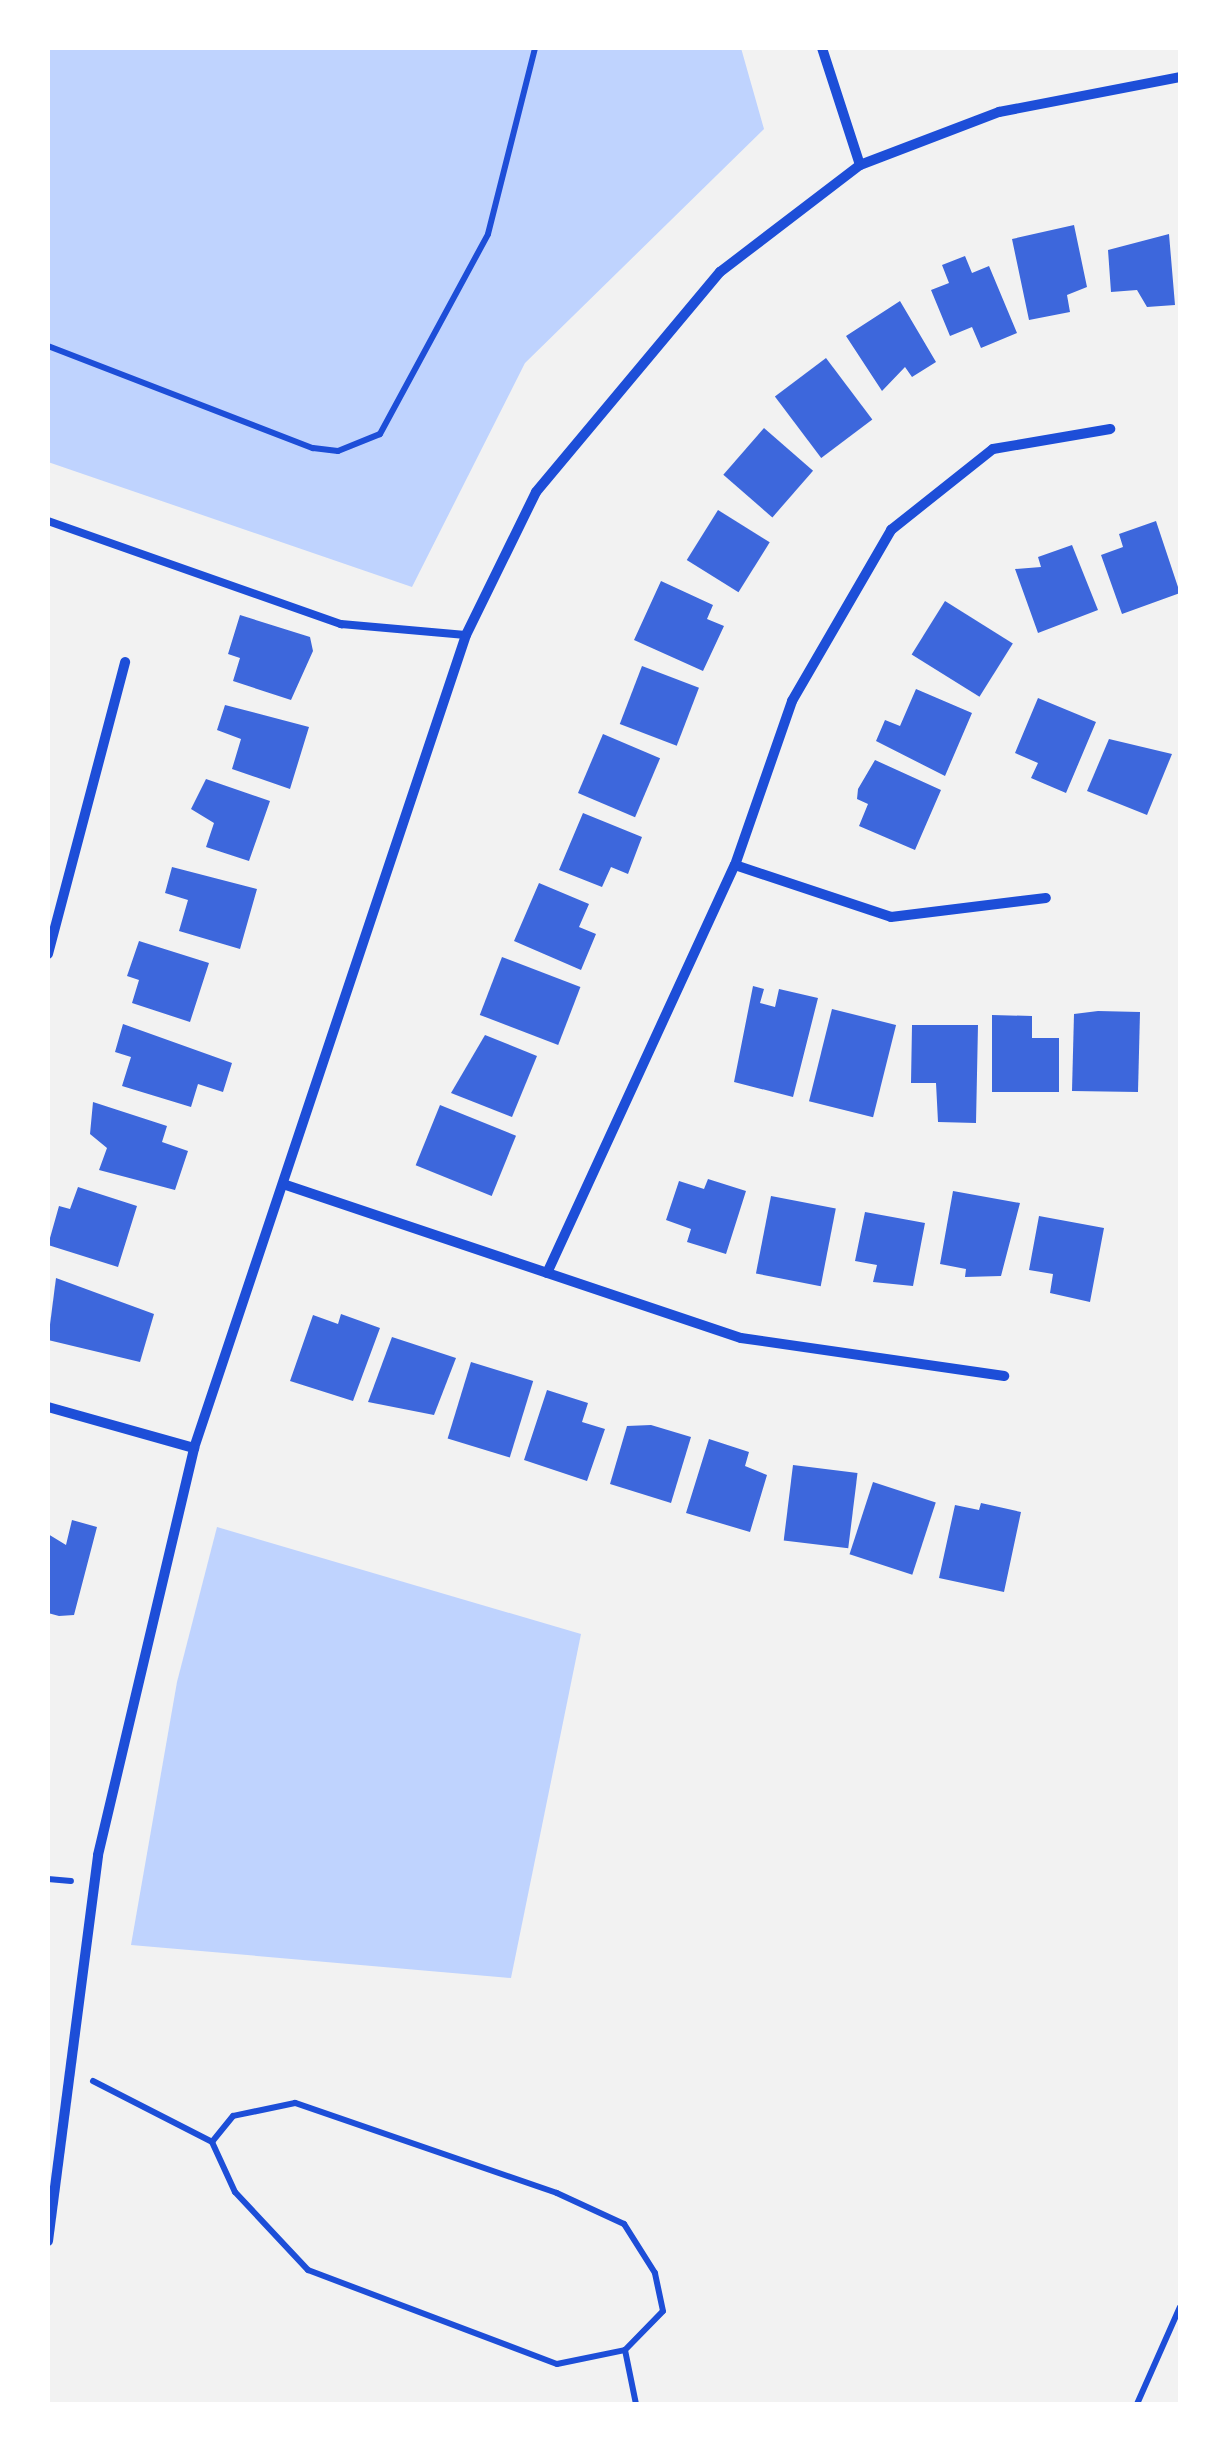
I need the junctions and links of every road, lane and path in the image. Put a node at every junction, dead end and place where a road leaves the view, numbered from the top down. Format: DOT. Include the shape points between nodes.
graph roads {
  1 [pos="535,48"];
  2 [pos="822,48"];
  3 [pos="1180,77"];
  4 [pos="860,165"];
  5 [pos="48,346"];
  6 [pos="1110,429"];
  7 [pos="48,521"];
  8 [pos="466,635"];
  9 [pos="125,662"];
  10 [pos="735,865"];
  11 [pos="1046,898"];
  12 [pos="48,954"];
  13 [pos="283,1184"];
  14 [pos="546,1273"];
  15 [pos="1004,1376"];
  16 [pos="48,1407"];
  17 [pos="194,1448"];
  18 [pos="70,2068"];
  19 [pos="212,2142"];
  20 [pos="48,2241"];
  21 [pos="1180,2307"];
  22 [pos="625,2350"];
  23 [pos="636,2404"];
  24 [pos="1137,2404"];
  1 -- 5 [label="path" via="488,234 380,434 338,451 313,448"];
  2 -- 4 [label="street"];
  3 -- 4 [label="street" via="999,112"];
  4 -- 8 [label="street" via="720,272 618,382 536,492"];
  6 -- 10 [label="street" via="993,449 891,530 792,701"];
  7 -- 8 [label="lane" via="341,624"];
  8 -- 13 [label="street"];
  9 -- 12 [label="street"];
  10 -- 11 [label="street" via="890,916"];
  10 -- 14 [label="street"];
  13 -- 14 [label="street"];
  13 -- 17 [label="street"];
  14 -- 15 [label="street" via="740,1338"];
  16 -- 17 [label="street"];
  17 -- 18 [label="street" via="98,1855"];
  18 -- 19 [label="path"];
  18 -- 20 [label="street"];
  19 -- 22 [label="path" via="235,2192 308,2270 557,2364"];
  19 -- 22 [label="path" via="233,2116 295,2103 624,2224 655,2274 663,2312"];
  21 -- 24 [label="path"];
  22 -- 23 [label="path"];
}
